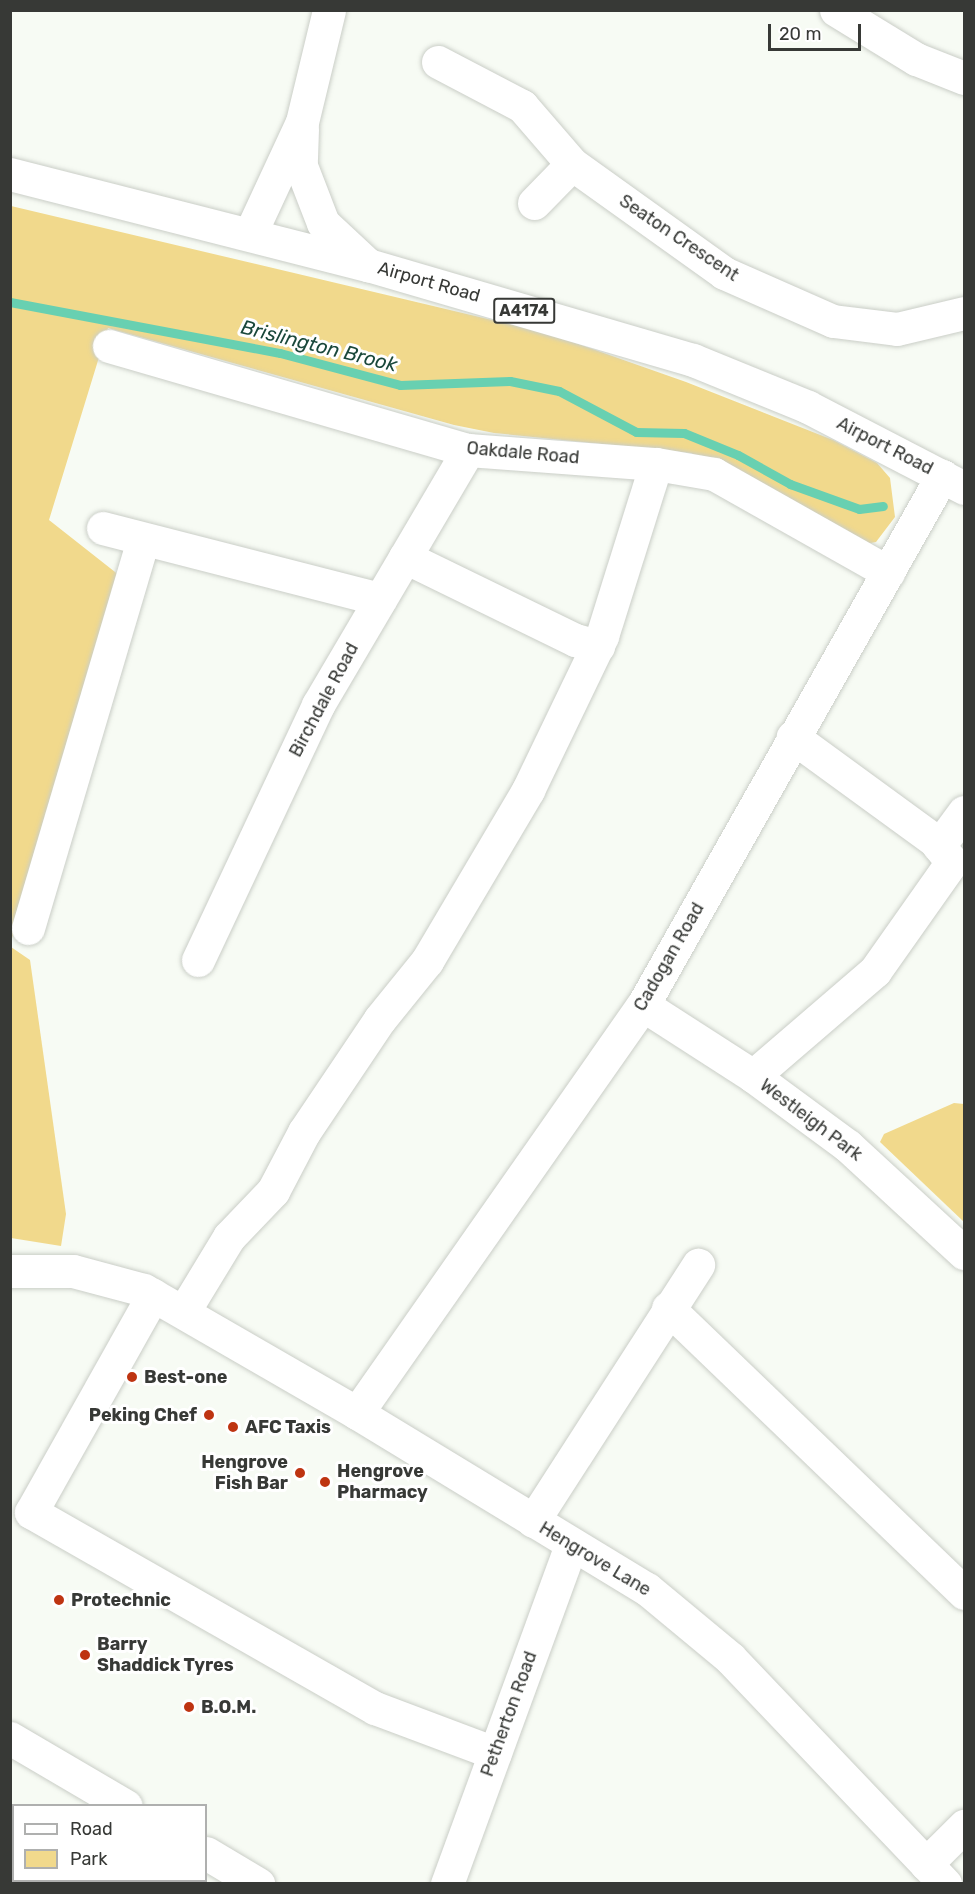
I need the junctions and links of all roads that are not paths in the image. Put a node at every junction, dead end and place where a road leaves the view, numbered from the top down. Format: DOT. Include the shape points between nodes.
graph roads {
  1 [pos="329,10"];
  2 [pos="836,10"];
  3 [pos="438,62"];
  4 [pos="964,78"];
  5 [pos="302,122"];
  6 [pos="572,164"];
  7 [pos="10,174"];
  8 [pos="534,202"];
  9 [pos="250,234"];
  10 [pos="368,265"];
  11 [pos="964,312"];
  12 [pos="109,346"];
  13 [pos="468,450"];
  14 [pos="656,464"];
  15 [pos="953,482"];
  16 [pos="103,528"];
  17 [pos="143,541"];
  18 [pos="405,557"];
  19 [pos="888,572"];
  20 [pos="380,599"];
  21 [pos="598,646"];
  22 [pos="793,737"];
  23 [pos="964,812"];
  24 [pos="952,860"];
  25 [pos="28,928"];
  26 [pos="198,960"];
  27 [pos="642,1005"];
  28 [pos="753,1076"];
  29 [pos="964,1253"];
  30 [pos="698,1265"];
  31 [pos="10,1271"];
  32 [pos="153,1295"];
  33 [pos="668,1308"];
  34 [pos="184,1311"];
  35 [pos="357,1413"];
  36 [pos="533,1521"];
  37 [pos="571,1545"];
  38 [pos="964,1593"];
  39 [pos="10,1738"];
  40 [pos="495,1754"];
  41 [pos="123,1804"];
  42 [pos="964,1826"];
  43 [pos="207,1854"];
  44 [pos="935,1874"];
  45 [pos="258,1884"];
  46 [pos="447,1884"];
  1 -- 5 [label="main road"];
  2 -- 4 [label="main road" via="916,59"];
  3 -- 6 [label="main road, Seaton Crescent" via="522,106"];
  5 -- 9 [label="main road"];
  5 -- 10 [label="main road" via="301,166 323,223"];
  6 -- 8 [label="main road"];
  6 -- 11 [label="main road, Seaton Crescent" via="724,273 833,321 897,329"];
  7 -- 9 [label="main road, Airport Road / A4174"];
  9 -- 10 [label="main road, Airport Road / A4174"];
  10 -- 15 [label="main road, Airport Road / A4174" via="693,360 808,407"];
  12 -- 13 [label="main road, Oakdale Road"];
  13 -- 14 [label="main road, Oakdale Road"];
  13 -- 18 [label="main road, Birchdale Road"];
  14 -- 19 [label="main road, Oakdale Road" via="714,474"];
  14 -- 21 [label="main road"];
  15 -- 19 [label="main road, Cadogan Road"];
  16 -- 17 [label="main road"];
  17 -- 20 [label="main road" via="156,540"];
  17 -- 25 [label="main road"];
  18 -- 20 [label="main road, Birchdale Road"];
  18 -- 21 [label="main road" via="575,640"];
  19 -- 22 [label="main road, Cadogan Road"];
  20 -- 26 [label="main road, Birchdale Road" via="318,705"];
  21 -- 34 [label="main road" via="528,790 427,962 380,1019 304,1131 273,1191 229,1238"];
  22 -- 24 [label="main road"];
  22 -- 27 [label="main road, Cadogan Road"];
  23 -- 24 [label="main road"];
  24 -- 28 [label="main road" via="875,971"];
  27 -- 28 [label="main road, Westleigh Park"];
  27 -- 35 [label="main road, Cadogan Road"];
  28 -- 29 [label="main road, Westleigh Park" via="856,1153"];
  30 -- 33 [label="main road"];
  31 -- 32 [label="main road, Hengrove Lane" via="73,1271"];
  32 -- 34 [label="main road, Hengrove Lane"];
  32 -- 40 [label="main road" via="31,1512 375,1708"];
  33 -- 36 [label="main road"];
  33 -- 38 [label="main road"];
  34 -- 35 [label="main road, Hengrove Lane"];
  35 -- 36 [label="main road, Hengrove Lane"];
  36 -- 37 [label="main road, Hengrove Lane"];
  37 -- 40 [label="main road, Petherton Road"];
  37 -- 44 [label="main road, Hengrove Lane" via="647,1589 730,1658"];
  39 -- 41 [label="main road"];
  40 -- 46 [label="main road, Petherton Road"];
  42 -- 44 [label="main road"];
  43 -- 45 [label="main road"];
}
